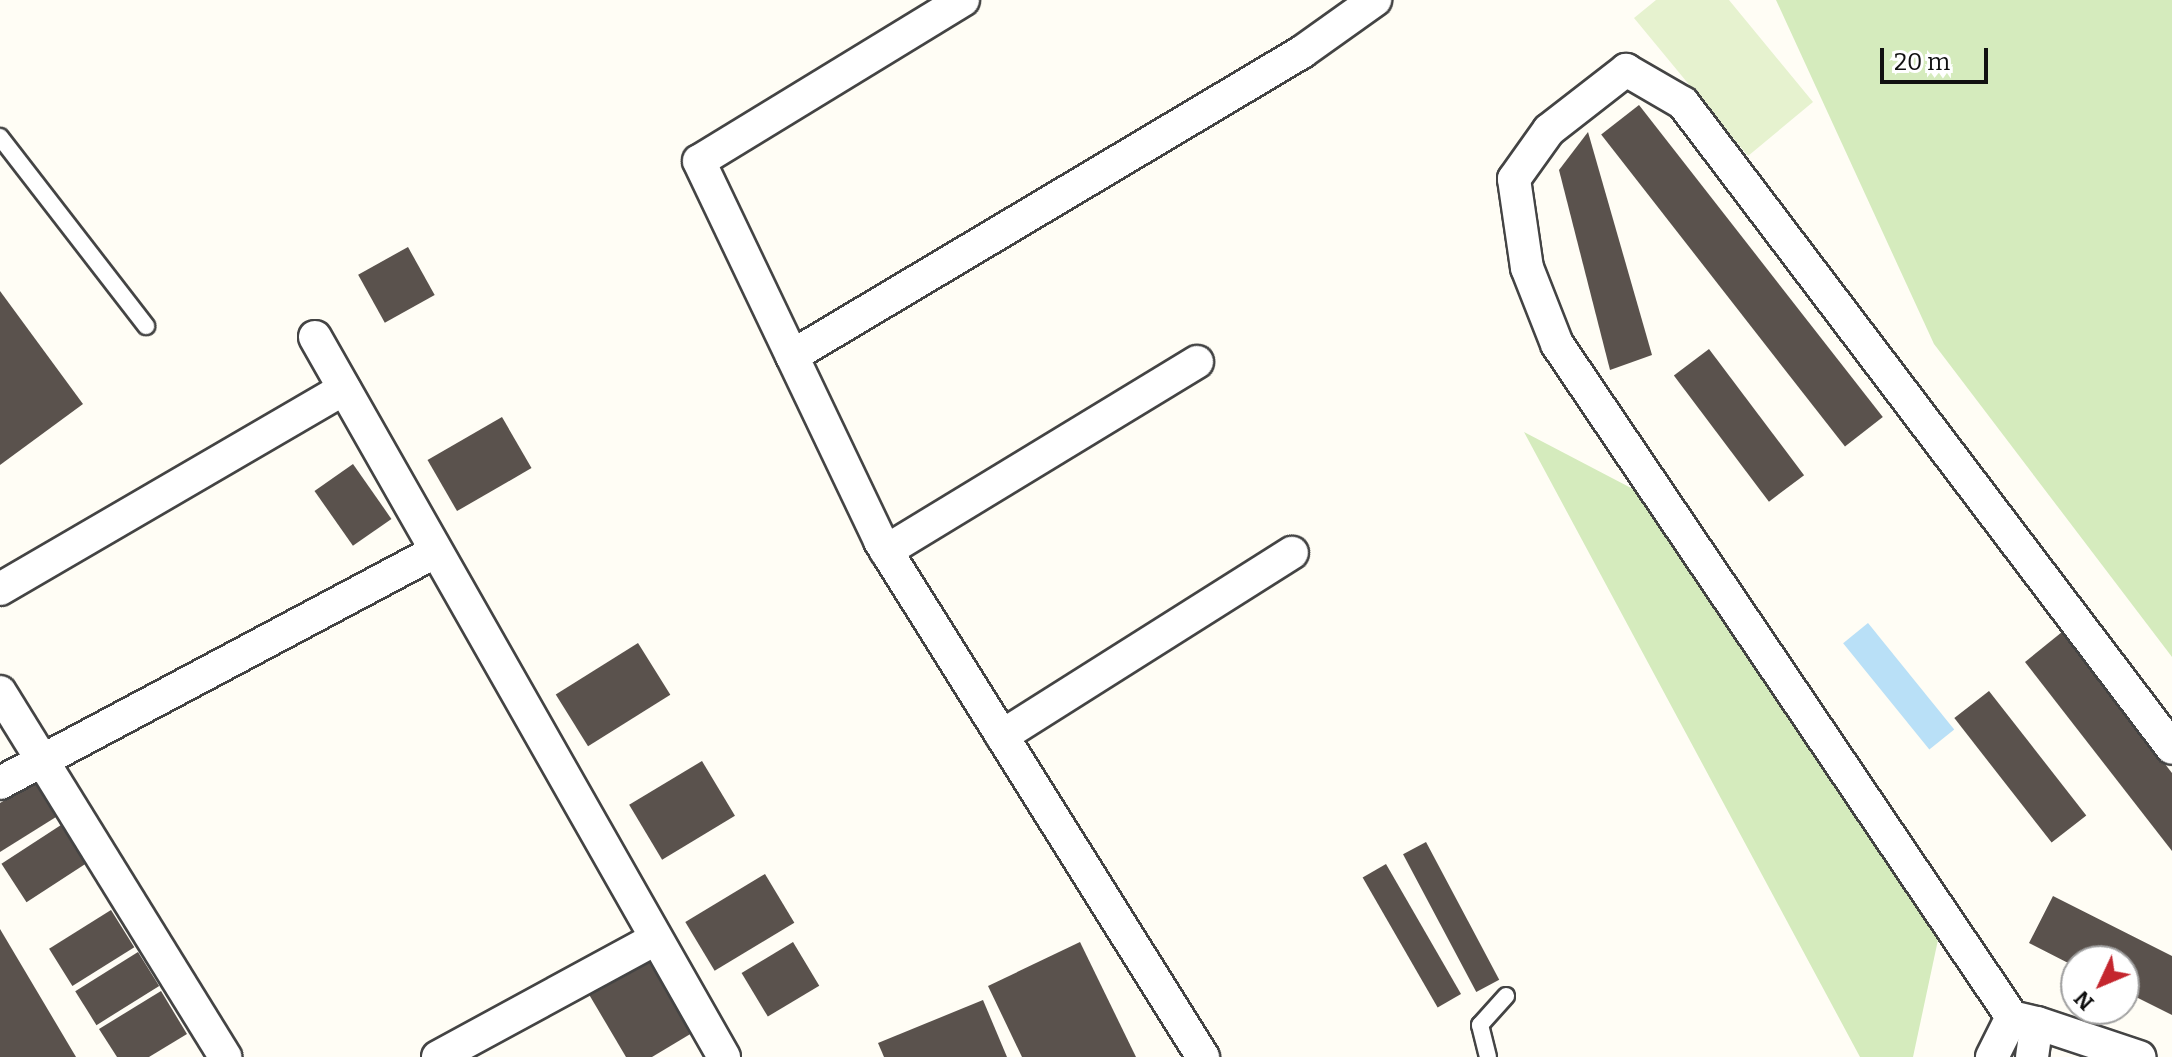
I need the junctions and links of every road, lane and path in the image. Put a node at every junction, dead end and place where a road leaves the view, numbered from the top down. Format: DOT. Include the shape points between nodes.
graph roads {
  1 [pos="963,0"];
  2 [pos="1375,0"];
  3 [pos="0,137"];
  4 [pos="146,326"];
  5 [pos="315,337"];
  6 [pos="792,356"];
  7 [pos="1197,362"];
  8 [pos="344,389"];
  9 [pos="886,551"];
  10 [pos="434,552"];
  11 [pos="1292,553"];
  12 [pos="0,589"];
  13 [pos="0,692"];
  14 [pos="1002,736"];
  15 [pos="2172,748"];
  16 [pos="41,759"];
  17 [pos="0,783"];
  18 [pos="655,939"];
  19 [pos="1506,996"];
  20 [pos="2024,1020"];
  21 [pos="225,1057"];
  22 [pos="438,1057"];
  23 [pos="724,1057"];
  24 [pos="1203,1057"];
  25 [pos="1488,1057"];
  26 [pos="1992,1057"];
  27 [pos="2032,1057"];
  28 [pos="2139,1057"];
  1 -- 6 [label="street" via="699,161"];
  2 -- 6 [label="street" via="1302,52"];
  3 -- 4 [label="lane"];
  5 -- 8 [label="street"];
  6 -- 9 [label="street"];
  7 -- 9 [label="street"];
  8 -- 10 [label="street"];
  8 -- 12 [label="street"];
  9 -- 14 [label="street"];
  10 -- 16 [label="street"];
  10 -- 18 [label="street"];
  11 -- 14 [label="street"];
  13 -- 16 [label="street"];
  14 -- 24 [label="street"];
  15 -- 20 [label="street" via="1683,103 1626,70 1549,130 1514,179 1527,268 1557,344"];
  16 -- 17 [label="street"];
  16 -- 21 [label="street"];
  18 -- 22 [label="street"];
  18 -- 23 [label="street"];
  19 -- 25 [label="lane" via="1480,1025"];
  20 -- 26 [label="street"];
  20 -- 27 [label="street"];
  20 -- 28 [label="street"];
}
